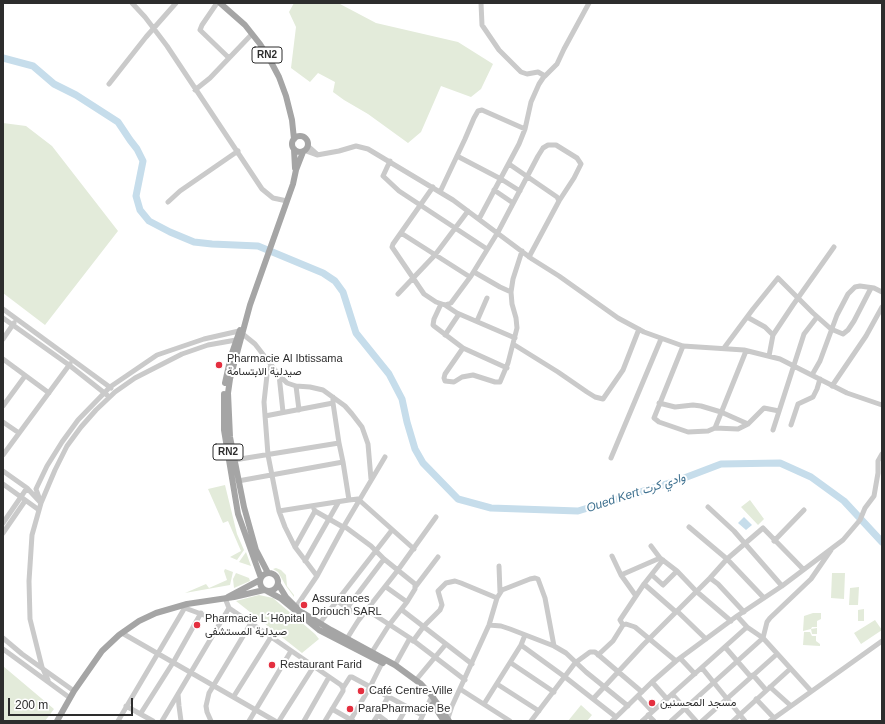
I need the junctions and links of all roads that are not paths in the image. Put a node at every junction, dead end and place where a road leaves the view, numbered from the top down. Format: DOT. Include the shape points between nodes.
graph roads {
  1 [pos="132,3"];
  2 [pos="176,3"];
  3 [pos="217,3"];
  4 [pos="220,3"];
  5 [pos="481,3"];
  6 [pos="589,3"];
  7 [pos="154,28"];
  8 [pos="252,34"];
  9 [pos="229,58"];
  10 [pos="545,76"];
  11 [pos="109,84"];
  12 [pos="195,90"];
  13 [pos="292,120"];
  14 [pos="525,129"];
  15 [pos="301,136"];
  16 [pos="294,139"];
  17 [pos="294,150"];
  18 [pos="306,150"];
  19 [pos="238,151"];
  20 [pos="457,156"];
  21 [pos="390,161"];
  22 [pos="509,164"];
  23 [pos="296,170"];
  24 [pos="527,176"];
  25 [pos="501,179"];
  26 [pos="434,188"];
  27 [pos="494,190"];
  28 [pos="520,191"];
  29 [pos="440,192"];
  30 [pos="288,201"];
  31 [pos="559,201"];
  32 [pos="168,202"];
  33 [pos="513,203"];
  34 [pos="421,206"];
  35 [pos="468,210"];
  36 [pos="479,219"];
  37 [pos="455,228"];
  38 [pos="498,232"];
  39 [pos="401,233"];
  40 [pos="834,247"];
  41 [pos="487,249"];
  42 [pos="522,251"];
  43 [pos="435,255"];
  44 [pos="529,257"];
  45 [pos="474,272"];
  46 [pos="470,277"];
  47 [pos="414,278"];
  48 [pos="871,288"];
  49 [pos="511,292"];
  50 [pos="882,292"];
  51 [pos="398,294"];
  52 [pos="487,298"];
  53 [pos="798,298"];
  54 [pos="443,304"];
  55 [pos="882,307"];
  56 [pos="3,309"];
  57 [pos="459,314"];
  58 [pos="747,317"];
  59 [pos="817,317"];
  60 [pos="3,318"];
  61 [pos="17,319"];
  62 [pos="477,321"];
  63 [pos="13,325"];
  64 [pos="639,329"];
  65 [pos="831,329"];
  66 [pos="241,332"];
  67 [pos="445,335"];
  68 [pos="774,335"];
  69 [pos="515,338"];
  70 [pos="3,339"];
  71 [pos="661,339"];
  72 [pos="46,340"];
  73 [pos="236,340"];
  74 [pos="513,344"];
  75 [pos="42,345"];
  76 [pos="683,346"];
  77 [pos="463,348"];
  78 [pos="724,348"];
  79 [pos="746,351"];
  80 [pos="769,356"];
  81 [pos="3,359"];
  82 [pos="72,360"];
  83 [pos="69,365"];
  84 [pos="271,365"];
  85 [pos="794,365"];
  86 [pos="507,368"];
  87 [pos="279,374"];
  88 [pos="812,375"];
  89 [pos="25,376"];
  90 [pos="820,379"];
  91 [pos="296,386"];
  92 [pos="832,386"];
  93 [pos="110,387"];
  94 [pos="115,392"];
  95 [pos="49,393"];
  96 [pos="104,393"];
  97 [pos="110,397"];
  98 [pos="333,400"];
  99 [pos="659,403"];
  100 [pos="882,405"];
  101 [pos="3,406"];
  102 [pos="299,410"];
  103 [pos="779,411"];
  104 [pos="283,412"];
  105 [pos="721,412"];
  106 [pos="265,416"];
  107 [pos="3,422"];
  108 [pos="748,424"];
  109 [pos="791,425"];
  110 [pos="715,428"];
  111 [pos="774,430"];
  112 [pos="19,433"];
  113 [pos="339,443"];
  114 [pos="882,454"];
  115 [pos="3,455"];
  116 [pos="268,455"];
  117 [pos="384,457"];
  118 [pos="612,458"];
  119 [pos="234,460"];
  120 [pos="343,462"];
  121 [pos="3,471"];
  122 [pos="272,474"];
  123 [pos="880,474"];
  124 [pos="371,479"];
  125 [pos="238,481"];
  126 [pos="3,484"];
  127 [pos="27,488"];
  128 [pos="20,497"];
  129 [pos="358,499"];
  130 [pos="349,500"];
  131 [pos="25,501"];
  132 [pos="41,502"];
  133 [pos="338,503"];
  134 [pos="708,507"];
  135 [pos="314,509"];
  136 [pos="39,510"];
  137 [pos="804,510"];
  138 [pos="279,511"];
  139 [pos="436,518"];
  140 [pos="328,519"];
  141 [pos="3,523"];
  142 [pos="343,526"];
  143 [pos="689,527"];
  144 [pos="392,530"];
  145 [pos="3,533"];
  146 [pos="774,541"];
  147 [pos="745,544"];
  148 [pos="650,546"];
  149 [pos="295,547"];
  150 [pos="833,547"];
  151 [pos="414,549"];
  152 [pos="377,551"];
  153 [pos="612,556"];
  154 [pos="438,557"];
  155 [pos="384,559"];
  156 [pos="662,559"];
  157 [pos="727,559"];
  158 [pos="305,561"];
  159 [pos="499,566"];
  160 [pos="398,570"];
  161 [pos="803,570"];
  162 [pos="677,571"];
  163 [pos="268,573"];
  164 [pos="621,575"];
  165 [pos="652,575"];
  166 [pos="317,576"];
  167 [pos="710,578"];
  168 [pos="260,579"];
  169 [pos="278,584"];
  170 [pos="644,584"];
  171 [pos="416,586"];
  172 [pos="782,586"];
  173 [pos="386,587"];
  174 [pos="266,591"];
  175 [pos="696,591"];
  176 [pos="500,592"];
  177 [pos="636,596"];
  178 [pos="226,597"];
  179 [pos="497,598"];
  180 [pos="764,598"];
  181 [pos="337,600"];
  182 [pos="407,602"];
  183 [pos="186,606"];
  184 [pos="296,607"];
  185 [pos="228,608"];
  186 [pos="348,608"];
  187 [pos="367,610"];
  188 [pos="402,610"];
  189 [pos="677,612"];
  190 [pos="744,612"];
  191 [pos="201,613"];
  192 [pos="737,616"];
  193 [pos="361,617"];
  194 [pos="220,621"];
  195 [pos="731,621"];
  196 [pos="251,623"];
  197 [pos="319,624"];
  198 [pos="489,624"];
  199 [pos="389,625"];
  200 [pos="623,625"];
  201 [pos="424,626"];
  202 [pos="747,627"];
  203 [pos="122,633"];
  204 [pos="525,635"];
  205 [pos="271,636"];
  206 [pos="3,638"];
  207 [pos="706,638"];
  208 [pos="763,638"];
  209 [pos="411,639"];
  210 [pos="649,639"];
  211 [pos="345,641"];
  212 [pos="882,641"];
  213 [pos="446,644"];
  214 [pos="521,645"];
  215 [pos="554,646"];
  216 [pos="725,647"];
  217 [pos="3,649"];
  218 [pos="291,651"];
  219 [pos="158,652"];
  220 [pos="372,652"];
  221 [pos="777,654"];
  222 [pos="598,655"];
  223 [pos="435,658"];
  224 [pos="678,660"];
  225 [pos="174,661"];
  226 [pos="383,661"];
  227 [pos="738,662"];
  228 [pos="511,663"];
  229 [pos="575,663"];
  230 [pos="472,664"];
  231 [pos="395,665"];
  232 [pos="314,666"];
  233 [pos="42,667"];
  234 [pos="702,668"];
  235 [pos="790,669"];
  236 [pos="617,671"];
  237 [pos="190,672"];
  238 [pos="695,674"];
  239 [pos="752,676"];
  240 [pos="329,677"];
  241 [pos="565,677"];
  242 [pos="48,680"];
  243 [pos="416,680"];
  244 [pos="465,680"];
  245 [pos="652,682"];
  246 [pos="713,682"];
  247 [pos="498,684"];
  248 [pos="213,685"];
  249 [pos="603,686"];
  250 [pos="370,687"];
  251 [pos="343,688"];
  252 [pos="768,688"];
  253 [pos="460,689"];
  254 [pos="74,691"];
  255 [pos="811,691"];
  256 [pos="554,692"];
  257 [pos="178,693"];
  258 [pos="640,694"];
  259 [pos="672,694"];
  260 [pos="234,696"];
  261 [pos="388,697"];
  262 [pos="431,697"];
  263 [pos="70,698"];
  264 [pos="593,698"];
  265 [pos="667,699"];
  266 [pos="727,699"];
  267 [pos="756,700"];
  268 [pos="484,704"];
  269 [pos="126,706"];
  270 [pos="628,706"];
  271 [pos="790,706"];
  272 [pos="407,707"];
  273 [pos="256,709"];
  274 [pos="332,709"];
  275 [pos="685,709"];
  276 [pos="539,711"];
  277 [pos="650,713"];
  278 [pos="141,714"];
  279 [pos="740,714"];
  280 [pos="378,715"];
  281 [pos="422,715"];
  282 [pos="615,718"];
  283 [pos="772,719"];
  284 [pos="447,720"];
  285 [pos="507,720"];
  286 [pos="56,721"];
  287 [pos="118,721"];
  288 [pos="153,721"];
  289 [pos="162,721"];
  290 [pos="181,721"];
  291 [pos="211,721"];
  292 [pos="249,721"];
  293 [pos="275,721"];
  294 [pos="279,721"];
  295 [pos="304,721"];
  296 [pos="325,721"];
  297 [pos="352,721"];
  298 [pos="374,721"];
  299 [pos="386,721"];
  300 [pos="399,721"];
  301 [pos="420,721"];
  302 [pos="531,721"];
  303 [pos="622,721"];
  304 [pos="642,721"];
  305 [pos="654,721"];
  306 [pos="671,721"];
  307 [pos="696,721"];
  308 [pos="702,721"];
  309 [pos="733,721"];
  310 [pos="745,721"];
  1 -- 7 [label="street"];
  2 -- 7 [label="street"];
  3 -- 9 [label="street" via="200,30"];
  4 -- 8 [label="main road, RN2"];
  5 -- 10 [label="street" via="482,25 500,50 521,72 538,72"];
  6 -- 10 [label="street" via="557,64"];
  7 -- 11 [label="street"];
  7 -- 12 [label="street"];
  8 -- 9 [label="street"];
  8 -- 13 [label="main road, RN2" via="279,77"];
  9 -- 12 [label="street"];
  10 -- 14 [label="street" via="532,98"];
  12 -- 19 [label="street"];
  13 -- 15 [label="main road, RN2"];
  13 -- 16 [label="main road, RN2"];
  14 -- 20 [label="street" via="482,110 478,111"];
  14 -- 22 [label="street"];
  15 -- 16 [label="main road"];
  15 -- 18 [label="main road, RN2" via="306,138"];
  16 -- 17 [label="main road, RN2"];
  17 -- 18 [label="main road"];
  17 -- 23 [label="main road, RN2"];
  18 -- 21 [label="street" via="317,155 360,146"];
  18 -- 23 [label="main road, RN2"];
  19 -- 30 [label="street" via="265,192 273,198"];
  19 -- 32 [label="street"];
  20 -- 25 [label="street"];
  20 -- 29 [label="street"];
  21 -- 26 [label="street"];
  21 -- 34 [label="street" via="383,173 384,177"];
  22 -- 24 [label="street"];
  22 -- 25 [label="street"];
  23 -- 30 [label="main road, RN2"];
  24 -- 28 [label="street"];
  24 -- 31 [label="street"];
  24 -- 31 [label="street" via="543,148 548,145 556,145 577,158 580,166"];
  25 -- 27 [label="street"];
  25 -- 28 [label="street"];
  26 -- 29 [label="street"];
  26 -- 34 [label="street"];
  27 -- 33 [label="street"];
  27 -- 36 [label="street"];
  28 -- 33 [label="street"];
  29 -- 35 [label="street"];
  30 -- 66 [label="main road, RN2"];
  31 -- 44 [label="street"];
  33 -- 38 [label="street"];
  34 -- 37 [label="street"];
  34 -- 39 [label="street"];
  35 -- 36 [label="street"];
  35 -- 37 [label="street"];
  36 -- 38 [label="street"];
  37 -- 41 [label="street"];
  37 -- 43 [label="street"];
  38 -- 41 [label="street"];
  38 -- 42 [label="street"];
  39 -- 43 [label="street"];
  39 -- 47 [label="street" via="392,247"];
  40 -- 53 [label="street"];
  41 -- 45 [label="street"];
  42 -- 44 [label="street"];
  42 -- 49 [label="street" via="514,273"];
  43 -- 46 [label="street"];
  43 -- 47 [label="street"];
  44 -- 64 [label="street" via="618,318"];
  45 -- 46 [label="street"];
  45 -- 49 [label="street"];
  46 -- 54 [label="street" via="451,303"];
  47 -- 51 [label="street"];
  47 -- 54 [label="street" via="424,294"];
  48 -- 50 [label="street"];
  48 -- 65 [label="street" via="860,286 852,289 840,306"];
  48 -- 65 [label="street" via="845,333 840,334"];
  49 -- 69 [label="street" via="517,323"];
  52 -- 62 [label="street"];
  53 -- 58 [label="street" via="778,278"];
  53 -- 59 [label="street"];
  53 -- 68 [label="street"];
  54 -- 57 [label="street"];
  54 -- 67 [label="street" via="435,315 433,324"];
  55 -- 92 [label="street"];
  56 -- 61 [label="street"];
  57 -- 62 [label="street"];
  57 -- 67 [label="street"];
  58 -- 68 [label="street"];
  58 -- 78 [label="street"];
  59 -- 65 [label="street"];
  59 -- 85 [label="street" via="804,334"];
  60 -- 63 [label="street"];
  61 -- 63 [label="street"];
  61 -- 72 [label="street"];
  62 -- 69 [label="street"];
  63 -- 70 [label="street"];
  63 -- 75 [label="street"];
  64 -- 71 [label="street"];
  64 -- 74 [label="street" via="623,370 602,399"];
  65 -- 88 [label="street"];
  66 -- 73 [label="main road, RN2"];
  66 -- 84 [label="street" via="255,344"];
  66 -- 93 [label="street" via="204,339 157,355"];
  66 -- 119 [label="main road, RN2" via="228,393"];
  67 -- 77 [label="street"];
  68 -- 80 [label="street"];
  69 -- 74 [label="street"];
  71 -- 76 [label="street"];
  71 -- 118 [label="street"];
  72 -- 75 [label="street"];
  72 -- 82 [label="street"];
  73 -- 94 [label="street" via="208,345 182,354 135,378"];
  73 -- 168 [label="main road, RN2" via="225,388 224,430 238,514"];
  74 -- 86 [label="street"];
  75 -- 83 [label="street"];
  76 -- 78 [label="street"];
  76 -- 99 [label="street"];
  77 -- 86 [label="street"];
  77 -- 86 [label="street" via="445,374 446,381 454,382 462,377 474,375 497,383"];
  78 -- 79 [label="street"];
  79 -- 80 [label="street"];
  79 -- 105 [label="street"];
  80 -- 85 [label="street"];
  81 -- 89 [label="street"];
  82 -- 83 [label="street"];
  82 -- 93 [label="street"];
  83 -- 95 [label="street"];
  83 -- 96 [label="street"];
  84 -- 87 [label="street"];
  84 -- 106 [label="street" via="265,388"];
  85 -- 88 [label="street"];
  85 -- 103 [label="street"];
  87 -- 91 [label="street" via="287,383"];
  87 -- 104 [label="street"];
  88 -- 90 [label="street"];
  89 -- 95 [label="street"];
  89 -- 101 [label="street"];
  90 -- 92 [label="street"];
  90 -- 109 [label="street" via="812,397 798,404"];
  91 -- 98 [label="street" via="318,388"];
  91 -- 102 [label="street"];
  92 -- 100 [label="street"];
  93 -- 94 [label="street"];
  93 -- 96 [label="street"];
  94 -- 97 [label="street"];
  95 -- 112 [label="street"];
  96 -- 97 [label="street"];
  96 -- 132 [label="street" via="78,420 47,466 36,490"];
  97 -- 132 [label="street" via="81,427 67,446"];
  98 -- 102 [label="street"];
  98 -- 113 [label="street"];
  98 -- 124 [label="street" via="352,414 362,427 370,450"];
  99 -- 105 [label="street" via="675,406 693,405"];
  99 -- 110 [label="street" via="654,418 659,422 688,432"];
  102 -- 104 [label="street"];
  103 -- 108 [label="street" via="764,408"];
  103 -- 111 [label="street"];
  104 -- 106 [label="street"];
  105 -- 108 [label="street"];
  105 -- 110 [label="street"];
  106 -- 116 [label="street"];
  107 -- 112 [label="street"];
  108 -- 110 [label="street" via="738,429"];
  112 -- 115 [label="street"];
  113 -- 116 [label="street"];
  113 -- 120 [label="street"];
  114 -- 123 [label="street" via="878,461"];
  116 -- 119 [label="street"];
  116 -- 122 [label="street"];
  117 -- 124 [label="street"];
  119 -- 125 [label="main road, RN2"];
  120 -- 122 [label="street"];
  120 -- 130 [label="street"];
  121 -- 127 [label="street"];
  122 -- 125 [label="street"];
  122 -- 138 [label="street"];
  123 -- 150 [label="street" via="874,496 860,520 843,540"];
  124 -- 129 [label="street"];
  125 -- 163 [label="main road, RN2" via="256,550"];
  126 -- 128 [label="street"];
  127 -- 128 [label="street"];
  127 -- 132 [label="street"];
  128 -- 131 [label="street"];
  128 -- 141 [label="street"];
  129 -- 130 [label="street"];
  129 -- 142 [label="street"];
  129 -- 144 [label="street"];
  130 -- 133 [label="street"];
  131 -- 136 [label="street"];
  131 -- 145 [label="street"];
  132 -- 136 [label="street"];
  133 -- 135 [label="street"];
  133 -- 140 [label="street"];
  134 -- 147 [label="street"];
  135 -- 138 [label="street"];
  135 -- 140 [label="street"];
  135 -- 149 [label="street"];
  136 -- 233 [label="street" via="32,535 29,589 30,619"];
  137 -- 146 [label="street"];
  138 -- 149 [label="street"];
  139 -- 151 [label="street"];
  140 -- 142 [label="street"];
  140 -- 158 [label="street"];
  142 -- 152 [label="street"];
  142 -- 166 [label="street"];
  143 -- 157 [label="street"];
  144 -- 151 [label="street"];
  144 -- 152 [label="street"];
  146 -- 147 [label="street" via="763,528"];
  146 -- 161 [label="street"];
  147 -- 157 [label="street"];
  147 -- 172 [label="street"];
  148 -- 156 [label="street"];
  149 -- 158 [label="street"];
  150 -- 161 [label="street"];
  150 -- 208 [label="street" via="811,579 772,615 767,622"];
  151 -- 160 [label="street"];
  152 -- 155 [label="street"];
  152 -- 181 [label="street"];
  153 -- 164 [label="street"];
  154 -- 171 [label="street"];
  155 -- 160 [label="street"];
  155 -- 186 [label="street"];
  156 -- 162 [label="street"];
  156 -- 164 [label="street"];
  156 -- 165 [label="street"];
  157 -- 167 [label="street"];
  157 -- 180 [label="street"];
  158 -- 166 [label="street"];
  159 -- 176 [label="street"];
  160 -- 171 [label="street"];
  160 -- 173 [label="street"];
  161 -- 172 [label="street"];
  162 -- 165 [label="street" via="663,585"];
  162 -- 175 [label="street"];
  163 -- 168 [label="main road"];
  163 -- 169 [label="main road, RN2" via="276,576"];
  164 -- 177 [label="street"];
  165 -- 170 [label="street"];
  166 -- 184 [label="street"];
  167 -- 175 [label="street"];
  167 -- 190 [label="street"];
  168 -- 174 [label="main road, RN2" via="261,587"];
  168 -- 178 [label="main road"];
  169 -- 174 [label="main road" via="274,590"];
  169 -- 184 [label="main road, RN2"];
  170 -- 177 [label="street"];
  170 -- 189 [label="street"];
  171 -- 182 [label="street"];
  172 -- 180 [label="street"];
  173 -- 182 [label="street"];
  173 -- 187 [label="street"];
  174 -- 178 [label="main road"];
  174 -- 211 [label="main road, RN2" via="280,598 319,630"];
  175 -- 189 [label="street"];
  175 -- 195 [label="street"];
  176 -- 179 [label="street"];
  176 -- 215 [label="street" via="530,579 538,579 545,598"];
  177 -- 200 [label="street" via="620,620"];
  178 -- 183 [label="main road"];
  178 -- 185 [label="street"];
  179 -- 198 [label="street"];
  179 -- 201 [label="street" via="456,581 446,583 438,591 442,602 441,608"];
  180 -- 190 [label="street"];
  181 -- 186 [label="street"];
  181 -- 197 [label="street"];
  182 -- 188 [label="street"];
  183 -- 191 [label="street"];
  183 -- 203 [label="main road" via="156,613"];
  183 -- 219 [label="street"];
  184 -- 197 [label="main road, RN2"];
  185 -- 194 [label="street"];
  185 -- 196 [label="street"];
  186 -- 193 [label="street"];
  187 -- 193 [label="street"];
  187 -- 199 [label="street"];
  188 -- 199 [label="street"];
  188 -- 201 [label="street"];
  189 -- 207 [label="street"];
  189 -- 210 [label="street"];
  190 -- 192 [label="street"];
  191 -- 194 [label="street"];
  191 -- 225 [label="street"];
  192 -- 195 [label="street"];
  192 -- 202 [label="street"];
  193 -- 211 [label="street"];
  194 -- 237 [label="street"];
  195 -- 207 [label="street"];
  196 -- 205 [label="street"];
  196 -- 248 [label="street"];
  197 -- 211 [label="main road, RN2"];
  198 -- 204 [label="street"];
  198 -- 230 [label="street"];
  199 -- 209 [label="street"];
  199 -- 220 [label="street"];
  200 -- 210 [label="street" via="632,625"];
  200 -- 222 [label="street" via="613,641"];
  201 -- 209 [label="street"];
  201 -- 213 [label="street"];
  202 -- 208 [label="street"];
  202 -- 216 [label="street"];
  203 -- 219 [label="street"];
  203 -- 254 [label="main road" via="102,651"];
  204 -- 214 [label="street"];
  204 -- 215 [label="street"];
  205 -- 218 [label="street"];
  205 -- 260 [label="street"];
  206 -- 233 [label="street"];
  207 -- 224 [label="street"];
  208 -- 221 [label="street"];
  208 -- 227 [label="street"];
  209 -- 223 [label="street"];
  209 -- 231 [label="street"];
  210 -- 224 [label="street"];
  210 -- 236 [label="street"];
  211 -- 220 [label="main road, RN2"];
  211 -- 226 [label="main road, RN2"];
  212 -- 255 [label="street"];
  213 -- 223 [label="street"];
  213 -- 230 [label="street"];
  214 -- 228 [label="street"];
  214 -- 241 [label="street"];
  215 -- 229 [label="street" via="566,653"];
  216 -- 227 [label="street"];
  216 -- 234 [label="street"];
  217 -- 242 [label="street"];
  218 -- 232 [label="street"];
  218 -- 273 [label="street"];
  219 -- 225 [label="street"];
  219 -- 269 [label="street"];
  220 -- 226 [label="main road, RN2"];
  221 -- 235 [label="street"];
  221 -- 239 [label="street"];
  222 -- 229 [label="street" via="590,652"];
  222 -- 236 [label="street"];
  223 -- 243 [label="street"];
  223 -- 244 [label="street"];
  224 -- 238 [label="street"];
  224 -- 245 [label="street"];
  225 -- 237 [label="street"];
  225 -- 278 [label="street"];
  226 -- 231 [label="main road, RN2"];
  226 -- 250 [label="street"];
  226 -- 262 [label="main road, RN2"];
  227 -- 239 [label="street"];
  227 -- 246 [label="street"];
  228 -- 247 [label="street"];
  228 -- 256 [label="street"];
  229 -- 241 [label="street"];
  229 -- 249 [label="street"];
  230 -- 244 [label="street"];
  231 -- 243 [label="main road, RN2"];
  232 -- 240 [label="street"];
  232 -- 294 [label="street"];
  233 -- 242 [label="street"];
  233 -- 254 [label="street"];
  234 -- 238 [label="street"];
  234 -- 246 [label="street"];
  235 -- 252 [label="street"];
  235 -- 255 [label="street"];
  236 -- 249 [label="street"];
  236 -- 258 [label="street"];
  237 -- 248 [label="street"];
  237 -- 257 [label="street"];
  238 -- 259 [label="street"];
  239 -- 252 [label="street"];
  239 -- 266 [label="street"];
  240 -- 251 [label="street"];
  240 -- 295 [label="street"];
  241 -- 256 [label="street"];
  241 -- 264 [label="street"];
  242 -- 263 [label="street"];
  243 -- 262 [label="main road, RN2"];
  244 -- 253 [label="street"];
  245 -- 258 [label="street"];
  245 -- 265 [label="street"];
  246 -- 266 [label="street"];
  246 -- 275 [label="street"];
  247 -- 268 [label="street"];
  247 -- 276 [label="street"];
  248 -- 260 [label="street"];
  248 -- 291 [label="street" via="206,706"];
  249 -- 264 [label="street"];
  249 -- 270 [label="street"];
  250 -- 251 [label="street" via="350,677"];
  250 -- 261 [label="street"];
  250 -- 297 [label="street"];
  251 -- 274 [label="street"];
  252 -- 267 [label="street"];
  252 -- 271 [label="street"];
  253 -- 268 [label="street"];
  253 -- 284 [label="street"];
  254 -- 263 [label="main road"];
  255 -- 271 [label="street"];
  256 -- 276 [label="street"];
  257 -- 289 [label="street"];
  257 -- 290 [label="street"];
  258 -- 270 [label="street"];
  258 -- 277 [label="street"];
  259 -- 265 [label="street"];
  259 -- 275 [label="street"];
  260 -- 273 [label="street"];
  261 -- 272 [label="street"];
  261 -- 280 [label="street"];
  262 -- 281 [label="street"];
  262 -- 284 [label="main road, RN2"];
  263 -- 286 [label="main road"];
  264 -- 282 [label="street"];
  265 -- 277 [label="street"];
  266 -- 279 [label="street"];
  266 -- 308 [label="street"];
  267 -- 279 [label="street"];
  267 -- 283 [label="street"];
  268 -- 285 [label="street"];
  269 -- 278 [label="street"];
  269 -- 287 [label="street"];
  270 -- 282 [label="street"];
  271 -- 283 [label="street"];
  272 -- 281 [label="street"];
  272 -- 300 [label="street"];
  273 -- 292 [label="street"];
  273 -- 293 [label="street"];
  274 -- 296 [label="street"];
  274 -- 297 [label="street"];
  275 -- 306 [label="street"];
  275 -- 307 [label="street"];
  276 -- 302 [label="street"];
  277 -- 304 [label="street"];
  277 -- 305 [label="street"];
  278 -- 288 [label="street"];
  279 -- 309 [label="street"];
  279 -- 310 [label="street"];
  280 -- 298 [label="street"];
  280 -- 299 [label="street"];
  281 -- 301 [label="street"];
  282 -- 303 [label="street"];
}
